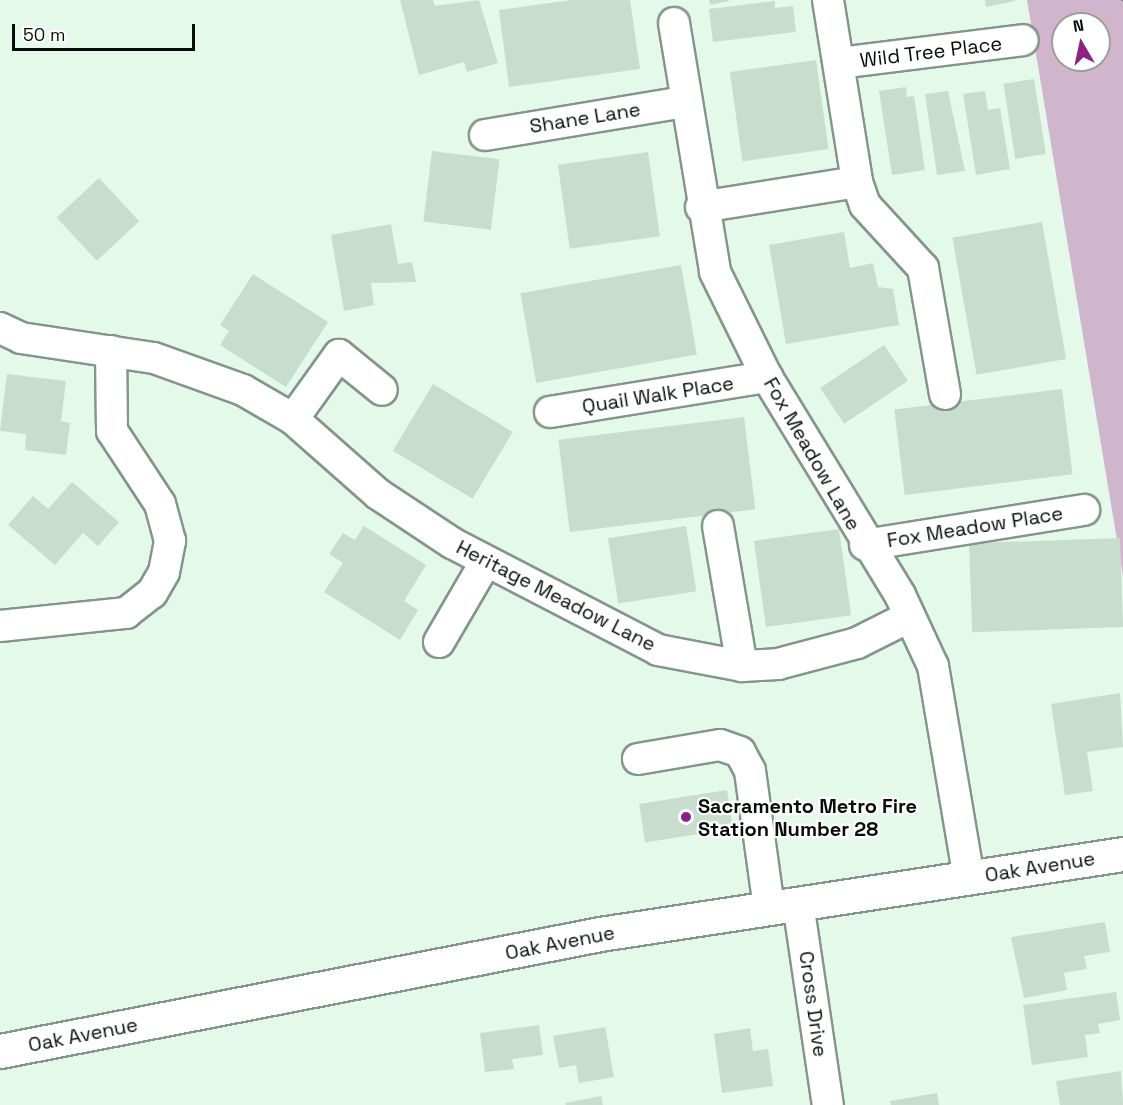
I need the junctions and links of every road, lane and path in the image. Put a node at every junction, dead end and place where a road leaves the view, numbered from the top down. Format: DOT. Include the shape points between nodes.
graph roads {
  1 [pos="828,0"];
  2 [pos="674,23"];
  3 [pos="1023,40"];
  4 [pos="839,63"];
  5 [pos="685,102"];
  6 [pos="486,135"];
  7 [pos="857,182"];
  8 [pos="701,207"];
  9 [pos="0,328"];
  10 [pos="111,351"];
  11 [pos="767,377"];
  12 [pos="382,390"];
  13 [pos="945,394"];
  14 [pos="550,412"];
  15 [pos="293,419"];
  16 [pos="1084,510"];
  17 [pos="718,526"];
  18 [pos="865,545"];
  19 [pos="485,563"];
  20 [pos="909,617"];
  21 [pos="0,626"];
  22 [pos="439,642"];
  23 [pos="742,666"];
  24 [pos="638,759"];
  25 [pos="1123,854"];
  26 [pos="969,879"];
  27 [pos="784,906"];
  28 [pos="0,1051"];
  29 [pos="828,1105"];
  1 -- 4 [label="street"];
  2 -- 5 [label="street, Fox Meadow Lane"];
  3 -- 4 [label="street, Wild Tree Place"];
  4 -- 7 [label="street"];
  5 -- 6 [label="street, Shane Lane"];
  5 -- 8 [label="street, Fox Meadow Lane"];
  7 -- 8 [label="street"];
  7 -- 13 [label="street" via="865,206 923,268"];
  8 -- 11 [label="street, Fox Meadow Lane" via="726,301"];
  9 -- 10 [label="street, Heritage Meadow Lane" via="21,338"];
  10 -- 15 [label="street, Heritage Meadow Lane" via="197,371"];
  10 -- 21 [label="street" via="112,431 163,512 170,541 164,572 152,593 126,613"];
  11 -- 14 [label="street, Quail Walk Place"];
  11 -- 18 [label="street, Fox Meadow Lane"];
  12 -- 15 [label="street" via="339,355"];
  15 -- 19 [label="street, Heritage Meadow Lane" via="378,494"];
  16 -- 18 [label="street, Fox Meadow Place"];
  17 -- 23 [label="street"];
  18 -- 20 [label="street, Fox Meadow Lane"];
  19 -- 22 [label="street"];
  19 -- 23 [label="street, Heritage Meadow Lane" via="658,650"];
  20 -- 23 [label="street, Heritage Meadow Lane" via="820,656"];
  20 -- 26 [label="street, Fox Meadow Lane" via="942,700"];
  24 -- 27 [label="street, Cross Drive" via="720,744 740,752 750,771"];
  25 -- 26 [label="main road, Oak Avenue"];
  26 -- 27 [label="main road, Oak Avenue"];
  27 -- 28 [label="main road, Oak Avenue" via="600,934"];
  27 -- 29 [label="street, Cross Drive"];
}
